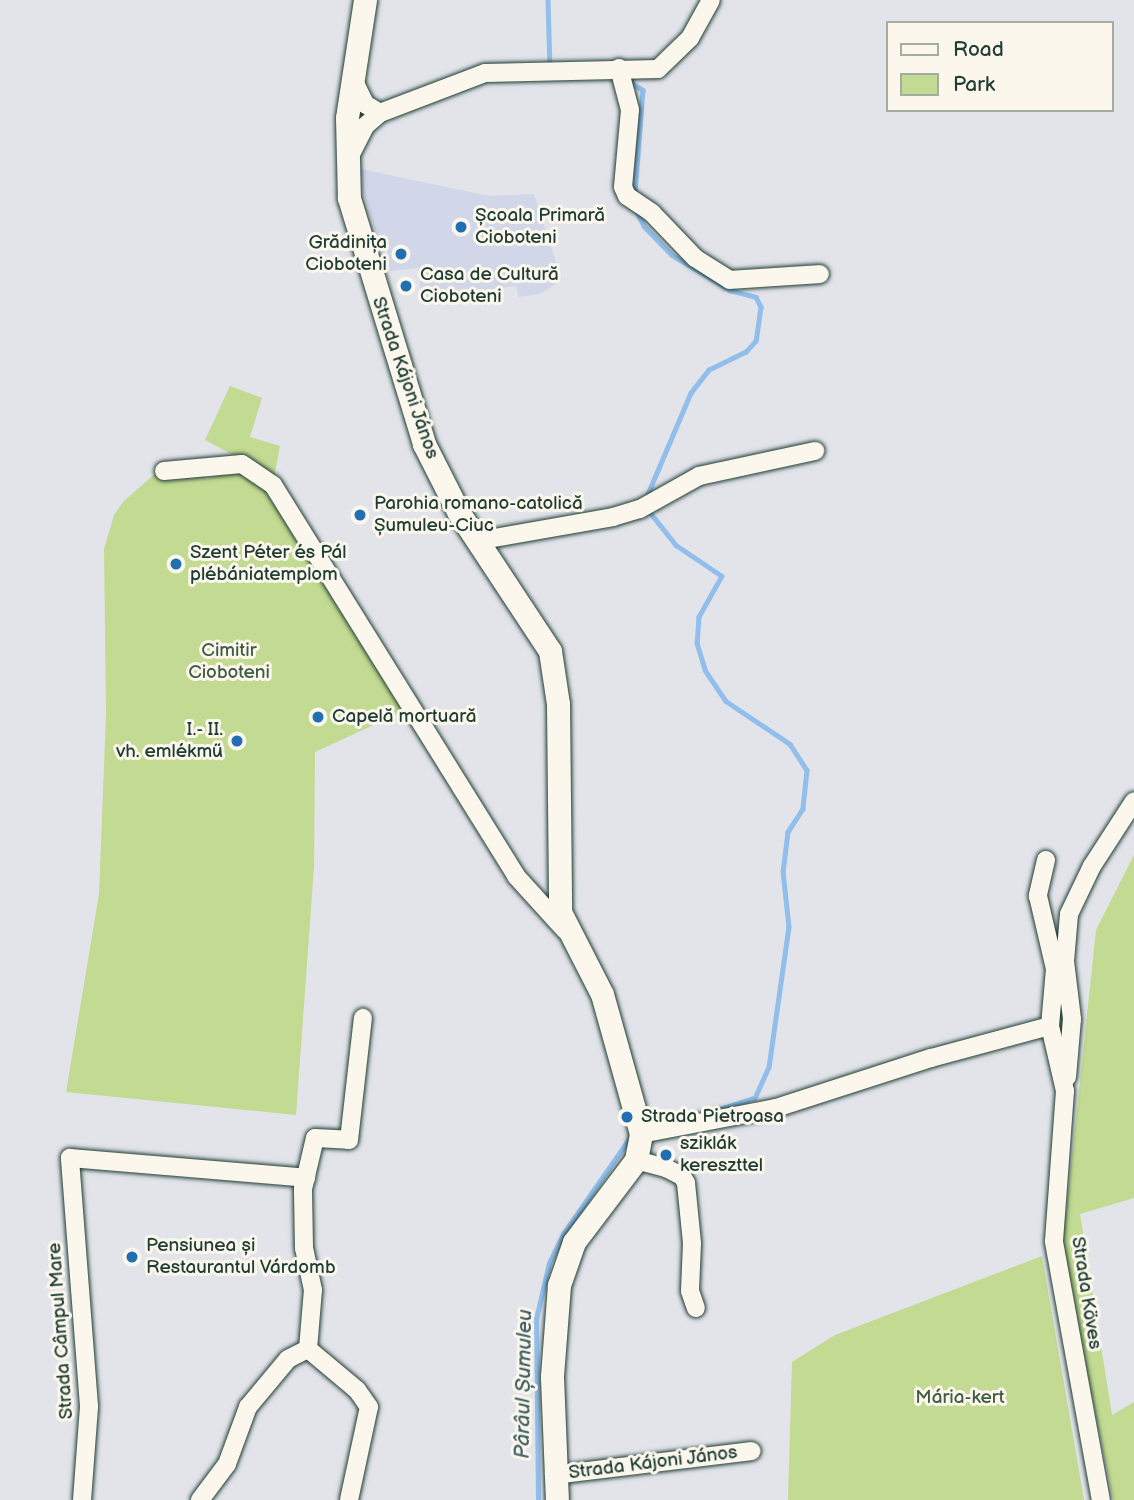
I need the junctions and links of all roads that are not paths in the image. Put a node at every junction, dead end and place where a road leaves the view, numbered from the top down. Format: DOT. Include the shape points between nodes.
graph roads {
  1 [pos="366,0"];
  2 [pos="711,0"];
  3 [pos="621,75"];
  4 [pos="352,77"];
  5 [pos="380,113"];
  6 [pos="345,169"];
  7 [pos="820,274"];
  8 [pos="815,451"];
  9 [pos="164,471"];
  10 [pos="477,541"];
  11 [pos="1134,801"];
  12 [pos="1046,860"];
  13 [pos="1071,930"];
  14 [pos="1048,934"];
  15 [pos="570,935"];
  16 [pos="363,1018"];
  17 [pos="1050,1026"];
  18 [pos="1065,1091"];
  19 [pos="639,1129"];
  20 [pos="636,1160"];
  21 [pos="306,1178"];
  22 [pos="696,1308"];
  23 [pos="308,1349"];
  24 [pos="752,1451"];
  25 [pos="554,1475"];
  26 [pos="82,1500"];
  27 [pos="200,1500"];
  28 [pos="349,1500"];
  29 [pos="557,1500"];
  30 [pos="1101,1500"];
  1 -- 4 [label="street, Strada Kájoni János"];
  2 -- 3 [label="street" via="690,38 668,63"];
  3 -- 5 [label="street" via="559,69 485,73"];
  3 -- 7 [label="street" via="630,117 623,187 682,248 730,280"];
  4 -- 5 [label="street" via="365,104"];
  4 -- 6 [label="street, Strada Kájoni János"];
  5 -- 6 [label="street" via="361,132"];
  6 -- 10 [label="street, Strada Kájoni János" via="406,393 437,470"];
  8 -- 10 [label="street" via="698,476 640,509"];
  9 -- 15 [label="street, Strada Kájoni János" via="242,464 273,485 516,876"];
  10 -- 15 [label="street, Strada Kájoni János" via="550,650 558,704 557,891"];
  11 -- 13 [label="street, Strada Köves" via="1077,894 1069,914"];
  12 -- 14 [label="street, Strada Köves" via="1038,897"];
  13 -- 14 [label="street"];
  13 -- 18 [label="street, Strada Köves" via="1065,961 1072,1019"];
  14 -- 17 [label="street, Strada Köves" via="1055,969"];
  15 -- 19 [label="street, Strada Kájoni János" via="602,994"];
  16 -- 21 [label="street" via="349,1140 315,1138"];
  17 -- 18 [label="street, Strada Köves"];
  17 -- 19 [label="street" via="931,1058 789,1105"];
  18 -- 30 [label="street, Strada Köves" via="1054,1242"];
  19 -- 20 [label="street, Strada Kájoni János"];
  20 -- 22 [label="street" via="674,1172 686,1183 692,1243 690,1291"];
  20 -- 25 [label="street, Strada Kájoni János" via="574,1242 559,1286 552,1377"];
  21 -- 23 [label="street" via="304,1248 313,1290"];
  21 -- 26 [label="street, Strada Câmpul Mare" via="69,1158 89,1406"];
  23 -- 27 [label="street" via="288,1359 248,1407 227,1464"];
  23 -- 28 [label="street" via="357,1390 369,1407"];
  24 -- 25 [label="street, Strada Kájoni János"];
  25 -- 29 [label="street, Strada Kájoni János"];
}
